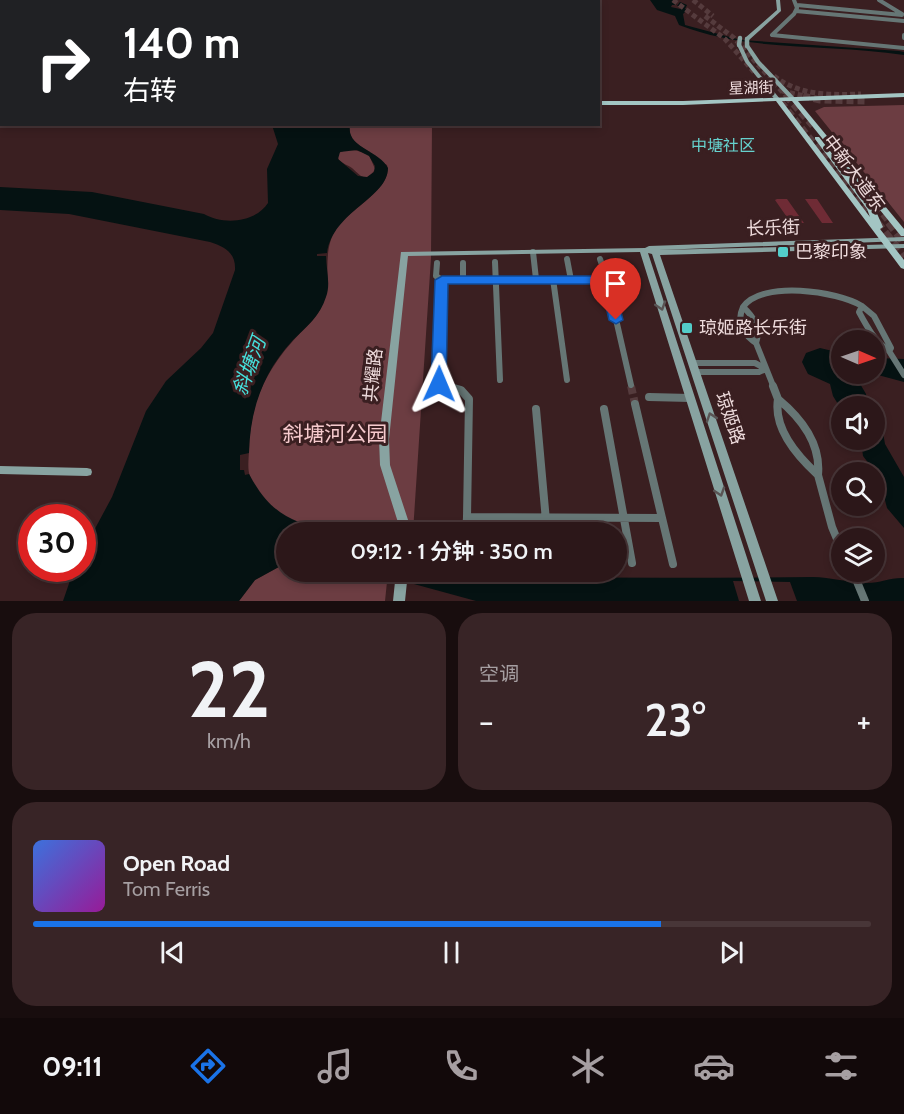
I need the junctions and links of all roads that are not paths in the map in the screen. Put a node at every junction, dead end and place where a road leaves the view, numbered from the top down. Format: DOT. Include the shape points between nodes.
graph roads {
  1 [pos="773,0"];
  2 [pos="778,0"];
  3 [pos="794,0"];
  4 [pos="879,0"];
  5 [pos="797,5"];
  6 [pos="796,11"];
  7 [pos="903,17"];
  8 [pos="904,48"];
  9 [pos="861,94"];
  10 [pos="904,97"];
  11 [pos="868,101"];
  12 [pos="600,103"];
  13 [pos="780,103"];
  14 [pos="797,103"];
  15 [pos="600,109"];
  16 [pos="817,138"];
  17 [pos="904,236"];
  18 [pos="886,242"];
  19 [pos="904,246"];
  20 [pos="651,250"];
  21 [pos="533,252"];
  22 [pos="404,254"];
  23 [pos="567,259"];
  24 [pos="600,259"];
  25 [pos="495,262"];
  26 [pos="437,263"];
  27 [pos="463,263"];
  28 [pos="904,266"];
  29 [pos="496,279"];
  30 [pos="536,279"];
  31 [pos="553,279"];
  32 [pos="571,279"];
  33 [pos="442,280"];
  34 [pos="463,280"];
  35 [pos="607,280"];
  36 [pos="862,306"];
  37 [pos="743,307"];
  38 [pos="756,344"];
  39 [pos="891,354"];
  40 [pos="694,367"];
  41 [pos="766,369"];
  42 [pos="904,375"];
  43 [pos="500,380"];
  44 [pos="567,380"];
  45 [pos="631,385"];
  46 [pos="649,397"];
  47 [pos="690,398"];
  48 [pos="778,399"];
  49 [pos="635,404"];
  50 [pos="536,409"];
  51 [pos="604,409"];
  52 [pos="0,470"];
  53 [pos="87,472"];
  54 [pos="818,475"];
  55 [pos="467,517"];
  56 [pos="546,518"];
  57 [pos="624,518"];
  58 [pos="662,518"];
  59 [pos="403,522"];
  60 [pos="467,522"];
  61 [pos="546,522"];
  62 [pos="832,528"];
  63 [pos="632,563"];
  64 [pos="673,564"];
  65 [pos="763,572"];
  66 [pos="401,582"];
  67 [pos="857,582"];
  68 [pos="399,601"];
  69 [pos="755,601"];
  70 [pos="772,601"];
  71 [pos="865,601"];
  1 -- 13 [label="street, bridge" via="774,9 741,38 740,45 747,61"];
  2 -- 14 [label="street" via="779,10 747,43 758,62"];
  3 -- 5 [label="street"];
  4 -- 7 [label="street"];
  5 -- 6 [label="street"];
  5 -- 7 [label="street"];
  6 -- 7 [label="street"];
  6 -- 8 [label="street" via="772,35"];
  9 -- 10 [label="main road"];
  10 -- 11 [label="main road"];
  10 -- 14 [label="main road, 星湖街"];
  12 -- 13 [label="main road, 星湖街"];
  13 -- 14 [label="main road, 星湖街"];
  13 -- 15 [label="main road, 星湖街"];
  13 -- 18 [label="main road, 中新大道东"];
  14 -- 17 [label="main road, 中新大道东"];
  16 -- 18 [label="main road" via="871,209"];
  17 -- 18 [label="street, 长乐街"];
  18 -- 19 [label="street, 长乐街"];
  18 -- 20 [label="street, 长乐街"];
  18 -- 28 [label="main road, 中新大道东"];
  20 -- 21 [label="street, 长乐街"];
  20 -- 40 [label="street, 琼姬路"];
  20 -- 47 [label="street, 琼姬路, one-way"];
  21 -- 22 [label="street, 长乐街"];
  21 -- 30 [label="street"];
  22 -- 59 [label="street, 共耀路" via="384,439 385,465"];
  23 -- 32 [label="street"];
  24 -- 35 [label="street"];
  25 -- 29 [label="street"];
  26 -- 33 [label="street" via="436,276"];
  27 -- 34 [label="street"];
  29 -- 30 [label="street"];
  29 -- 34 [label="street"];
  29 -- 43 [label="street"];
  30 -- 31 [label="street"];
  31 -- 32 [label="street"];
  31 -- 44 [label="street"];
  32 -- 35 [label="street"];
  33 -- 34 [label="street"];
  33 -- 55 [label="street" via="439,384 461,390 469,399"];
  35 -- 45 [label="street"];
  36 -- 37 [label="street" via="847,298 804,291 752,296 744,301"];
  36 -- 39 [label="street" via="879,323"];
  36 -- 39 [label="street" via="859,312 865,325"];
  37 -- 38 [label="street" via="757,324"];
  37 -- 38 [label="street" via="741,327"];
  38 -- 41 [label="street"];
  39 -- 42 [label="street"];
  40 -- 41 [label="street" via="759,372"];
  65 -- 40 [label="street, 琼姬路, one-way"];
  41 -- 48 [label="street"];
  46 -- 47 [label="street"];
  47 -- 69 [label="street, 琼姬路, one-way"];
  48 -- 54 [label="street" via="801,423 815,447 820,465"];
  48 -- 54 [label="street" via="777,414 789,440"];
  49 -- 58 [label="street"];
  50 -- 56 [label="street"];
  51 -- 57 [label="street"];
  52 -- 53 [label="street"];
  54 -- 62 [label="street"];
  55 -- 56 [label="street"];
  55 -- 60 [label="street"];
  56 -- 57 [label="street"];
  56 -- 61 [label="street"];
  57 -- 58 [label="street"];
  57 -- 63 [label="street"];
  58 -- 64 [label="street"];
  65 -- 70 [label="main road, 琼姬路"];
  66 -- 68 [label="street"];
  67 -- 71 [label="street"];
}
